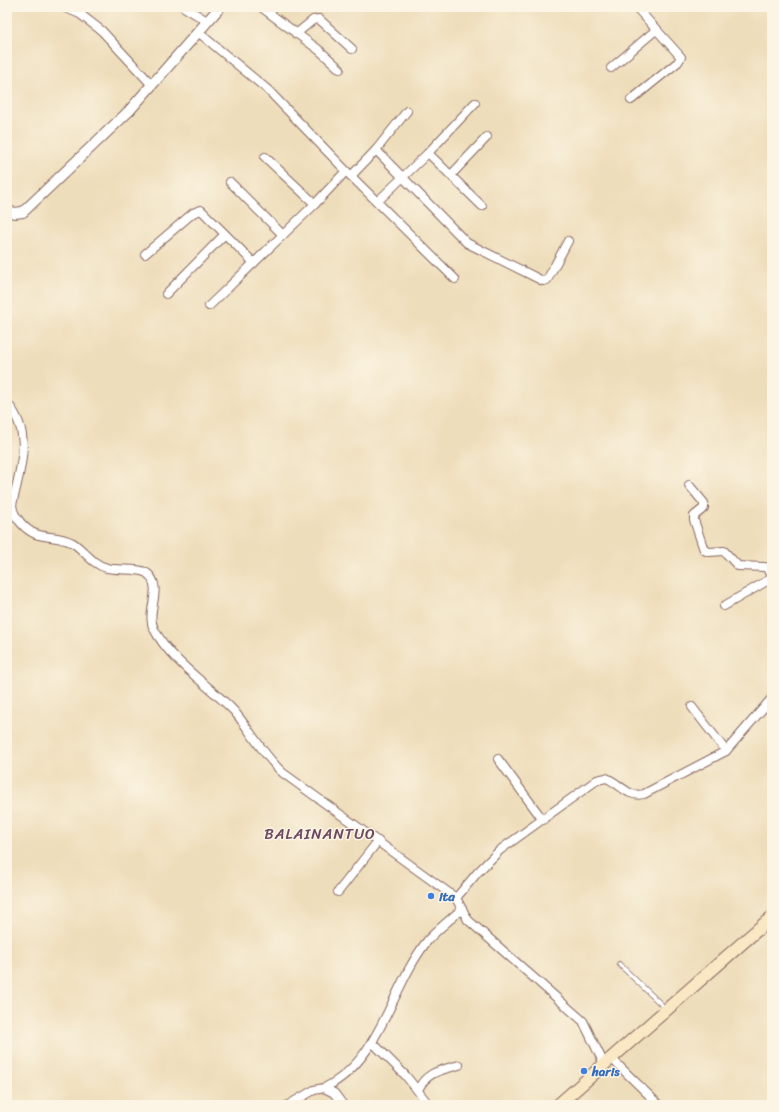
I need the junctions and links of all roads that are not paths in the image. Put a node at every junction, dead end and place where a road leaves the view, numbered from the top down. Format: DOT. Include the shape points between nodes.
graph roads {
  1 [pos="63,7"];
  2 [pos="184,7"];
  3 [pos="220,7"];
  4 [pos="261,7"];
  5 [pos="638,8"];
  6 [pos="208,21"];
  7 [pos="657,29"];
  8 [pos="198,32"];
  9 [pos="296,34"];
  10 [pos="352,49"];
  11 [pos="611,68"];
  12 [pos="340,69"];
  13 [pos="152,85"];
  14 [pos="631,100"];
  15 [pos="475,103"];
  16 [pos="407,111"];
  17 [pos="487,137"];
  18 [pos="376,150"];
  19 [pos="428,153"];
  20 [pos="266,157"];
  21 [pos="348,174"];
  22 [pos="451,175"];
  23 [pos="403,177"];
  24 [pos="230,182"];
  25 [pos="378,201"];
  26 [pos="315,204"];
  27 [pos="482,206"];
  28 [pos="7,210"];
  29 [pos="225,234"];
  30 [pos="283,235"];
  31 [pos="568,241"];
  32 [pos="145,254"];
  33 [pos="254,263"];
  34 [pos="455,279"];
  35 [pos="166,294"];
  36 [pos="209,306"];
  37 [pos="7,403"];
  38 [pos="689,485"];
  39 [pos="10,514"];
  40 [pos="772,574"];
  41 [pos="772,578"];
  42 [pos="724,606"];
  43 [pos="772,698"];
  44 [pos="692,707"];
  45 [pos="726,751"];
  46 [pos="498,759"];
  47 [pos="543,820"];
  48 [pos="378,841"];
  49 [pos="338,892"];
  50 [pos="456,898"];
  51 [pos="462,909"];
  52 [pos="772,917"];
  53 [pos="619,964"];
  54 [pos="667,1010"];
  55 [pos="372,1042"];
  56 [pos="608,1061"];
  57 [pos="459,1065"];
  58 [pos="324,1088"];
  59 [pos="418,1090"];
  60 [pos="288,1105"];
  61 [pos="342,1105"];
  62 [pos="429,1105"];
  63 [pos="558,1105"];
  64 [pos="659,1105"];
  1 -- 13 [label="street" via="80,14 102,31"];
  2 -- 6 [label="street"];
  3 -- 6 [label="street"];
  4 -- 9 [label="street"];
  5 -- 7 [label="street"];
  6 -- 8 [label="street"];
  7 -- 11 [label="street"];
  7 -- 14 [label="street" via="680,54 680,60"];
  8 -- 13 [label="street"];
  8 -- 21 [label="street" via="268,90"];
  9 -- 10 [label="street" via="313,20 319,19"];
  9 -- 12 [label="street"];
  13 -- 28 [label="street" via="112,128 26,209 18,214"];
  15 -- 19 [label="street"];
  16 -- 18 [label="street"];
  17 -- 22 [label="street"];
  18 -- 21 [label="street"];
  18 -- 23 [label="street"];
  19 -- 22 [label="street"];
  19 -- 23 [label="street"];
  20 -- 26 [label="street"];
  21 -- 25 [label="street"];
  21 -- 26 [label="street"];
  22 -- 27 [label="street"];
  23 -- 25 [label="street"];
  23 -- 31 [label="street" via="467,243 543,281 547,280"];
  24 -- 30 [label="street"];
  25 -- 34 [label="street"];
  26 -- 30 [label="street"];
  29 -- 32 [label="street" via="199,210"];
  29 -- 33 [label="street"];
  29 -- 35 [label="street"];
  30 -- 33 [label="street"];
  33 -- 36 [label="street"];
  37 -- 39 [label="street" via="18,418 23,438 22,462"];
  38 -- 40 [label="street" via="704,503 704,508 694,516 694,520 704,550 724,551 738,566 765,567"];
  39 -- 48 [label="street" via="30,533 71,542 104,568 141,570 148,573 155,584 152,620 154,630 181,663 234,712 269,760 283,773"];
  41 -- 42 [label="street"];
  43 -- 45 [label="street"];
  44 -- 45 [label="street"];
  45 -- 47 [label="street" via="638,795 629,794 611,780 602,779"];
  46 -- 47 [label="street"];
  47 -- 50 [label="street" via="488,861"];
  48 -- 49 [label="street"];
  48 -- 50 [label="street"];
  50 -- 51 [label="street"];
  51 -- 55 [label="street" via="428,940 406,975"];
  51 -- 56 [label="street" via="468,920 583,1021"];
  52 -- 54 [label="main road"];
  53 -- 54 [label="lane"];
  54 -- 56 [label="main road"];
  55 -- 58 [label="street" via="360,1061 347,1074"];
  55 -- 59 [label="street"];
  56 -- 63 [label="main road"];
  56 -- 64 [label="street"];
  57 -- 59 [label="street" via="427,1077"];
  58 -- 60 [label="street" via="314,1090"];
  58 -- 61 [label="street" via="334,1093"];
  59 -- 62 [label="street"];
}
